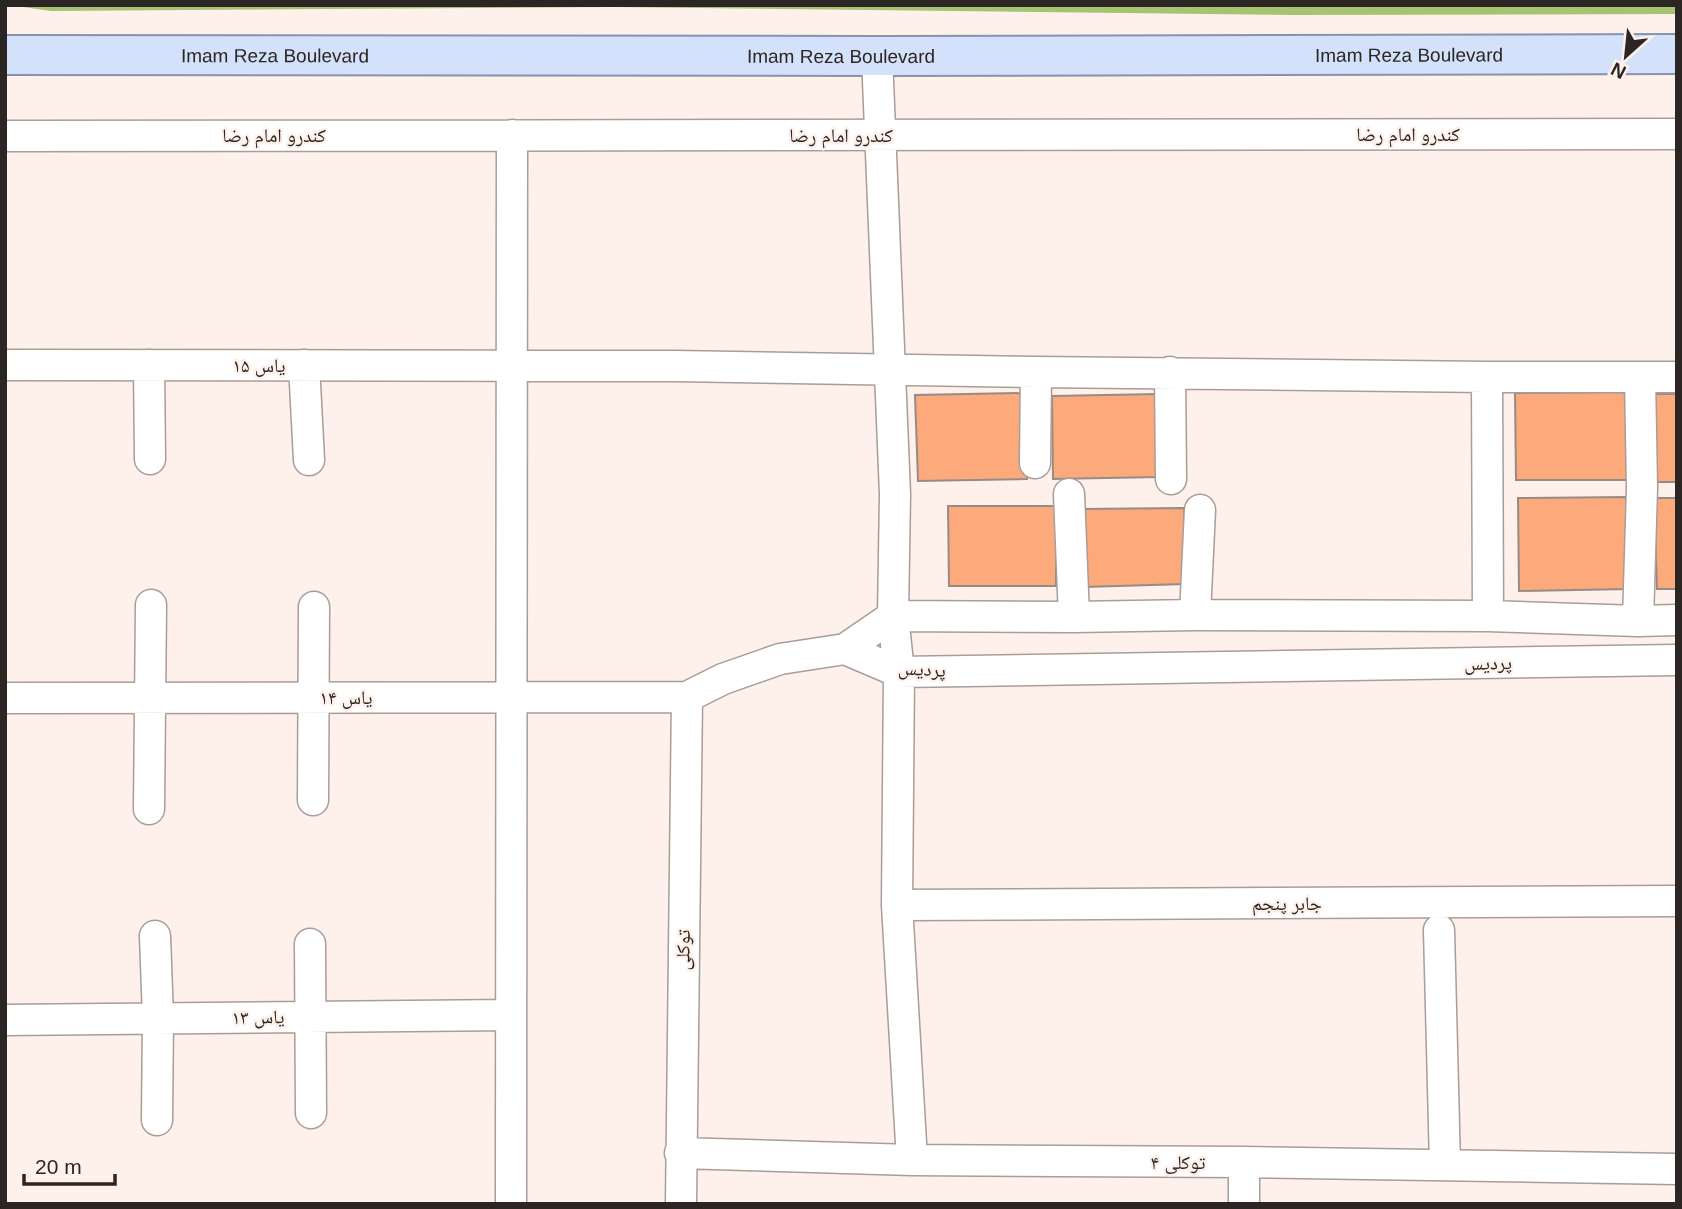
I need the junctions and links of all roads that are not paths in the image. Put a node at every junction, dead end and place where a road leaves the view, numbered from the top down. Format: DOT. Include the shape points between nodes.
graph roads {
  1 [pos="5,38"];
  2 [pos="105,54"];
  3 [pos="1677,54"];
  4 [pos="5,55"];
  5 [pos="877,56"];
  6 [pos="1677,134"];
  7 [pos="512,135"];
  8 [pos="881,135"];
  9 [pos="5,136"];
  10 [pos="5,365"];
  11 [pos="149,365"];
  12 [pos="304,365"];
  13 [pos="512,365"];
  14 [pos="890,369"];
  15 [pos="1036,372"];
  16 [pos="1170,372"];
  17 [pos="1487,377"];
  18 [pos="1640,377"];
  19 [pos="1677,377"];
  20 [pos="150,459"];
  21 [pos="309,460"];
  22 [pos="1035,463"];
  23 [pos="1171,479"];
  24 [pos="1069,494"];
  25 [pos="1200,510"];
  26 [pos="151,605"];
  27 [pos="314,607"];
  28 [pos="893,615"];
  29 [pos="1195,615"];
  30 [pos="1488,616"];
  31 [pos="1073,617"];
  32 [pos="1677,620"];
  33 [pos="1638,621"];
  34 [pos="845,649"];
  35 [pos="1677,660"];
  36 [pos="898,672"];
  37 [pos="314,697"];
  38 [pos="512,697"];
  39 [pos="687,697"];
  40 [pos="5,698"];
  41 [pos="149,698"];
  42 [pos="313,800"];
  43 [pos="149,809"];
  44 [pos="1677,901"];
  45 [pos="897,905"];
  46 [pos="1439,930"];
  47 [pos="155,936"];
  48 [pos="310,944"];
  49 [pos="512,1015"];
  50 [pos="311,1017"];
  51 [pos="158,1018"];
  52 [pos="5,1020"];
  53 [pos="311,1113"];
  54 [pos="157,1120"];
  55 [pos="680,1153"];
  56 [pos="912,1160"];
  57 [pos="1244,1163"];
  58 [pos="1444,1165"];
  59 [pos="1677,1169"];
  60 [pos="512,1204"];
  61 [pos="681,1204"];
  62 [pos="1244,1204"];
  1 -- 2 [label="main road"];
  2 -- 4 [label="main road, Imam Reza Boulevard"];
  2 -- 5 [label="main road, Imam Reza Boulevard"];
  3 -- 5 [label="main road, Imam Reza Boulevard"];
  5 -- 8 [label="street"];
  6 -- 8 [label="street, کندرو امام رضا"];
  7 -- 8 [label="street, کندرو امام رضا"];
  7 -- 9 [label="street, کندرو امام رضا"];
  7 -- 13 [label="street"];
  8 -- 14 [label="street"];
  10 -- 11 [label="street, یاس ۱۵"];
  11 -- 12 [label="street, یاس ۱۵"];
  11 -- 20 [label="street"];
  12 -- 13 [label="street, یاس ۱۵"];
  12 -- 21 [label="street"];
  13 -- 14 [label="street, یاس ۱۵"];
  13 -- 38 [label="street"];
  14 -- 15 [label="street, یاس ۱۵"];
  14 -- 28 [label="street"];
  15 -- 16 [label="street, یاس ۱۵"];
  15 -- 22 [label="street"];
  16 -- 17 [label="street, یاس ۱۵"];
  16 -- 23 [label="street"];
  17 -- 18 [label="street, یاس ۱۵"];
  17 -- 30 [label="street"];
  18 -- 19 [label="street, یاس ۱۵"];
  18 -- 33 [label="street"];
  24 -- 31 [label="street"];
  25 -- 29 [label="street"];
  26 -- 41 [label="street"];
  27 -- 37 [label="street"];
  28 -- 31 [label="street"];
  28 -- 34 [label="street"];
  28 -- 36 [label="street"];
  29 -- 30 [label="street"];
  29 -- 31 [label="street"];
  30 -- 33 [label="street"];
  32 -- 33 [label="street"];
  34 -- 36 [label="street, پردیس"];
  34 -- 39 [label="street" via="780,659"];
  35 -- 36 [label="street, پردیس"];
  36 -- 45 [label="street"];
  37 -- 38 [label="street, یاس ۱۴"];
  37 -- 41 [label="street, یاس ۱۴"];
  37 -- 42 [label="street"];
  38 -- 39 [label="street, یاس ۱۴"];
  38 -- 49 [label="street"];
  39 -- 55 [label="street, توکلی"];
  40 -- 41 [label="street, یاس ۱۴"];
  41 -- 43 [label="street"];
  44 -- 45 [label="street, جابر پنجم"];
  45 -- 56 [label="street"];
  46 -- 58 [label="street"];
  47 -- 51 [label="street"];
  48 -- 50 [label="street"];
  49 -- 50 [label="street, یاس ۱۳"];
  49 -- 60 [label="street"];
  50 -- 51 [label="street, یاس ۱۳"];
  50 -- 53 [label="street"];
  51 -- 52 [label="street, یاس ۱۳"];
  51 -- 54 [label="street"];
  55 -- 56 [label="street, توکلی ۴"];
  55 -- 61 [label="street, توکلی"];
  56 -- 57 [label="street, توکلی ۴"];
  57 -- 58 [label="street, توکلی ۴"];
  57 -- 62 [label="street"];
  58 -- 59 [label="street, توکلی ۴"];
}
